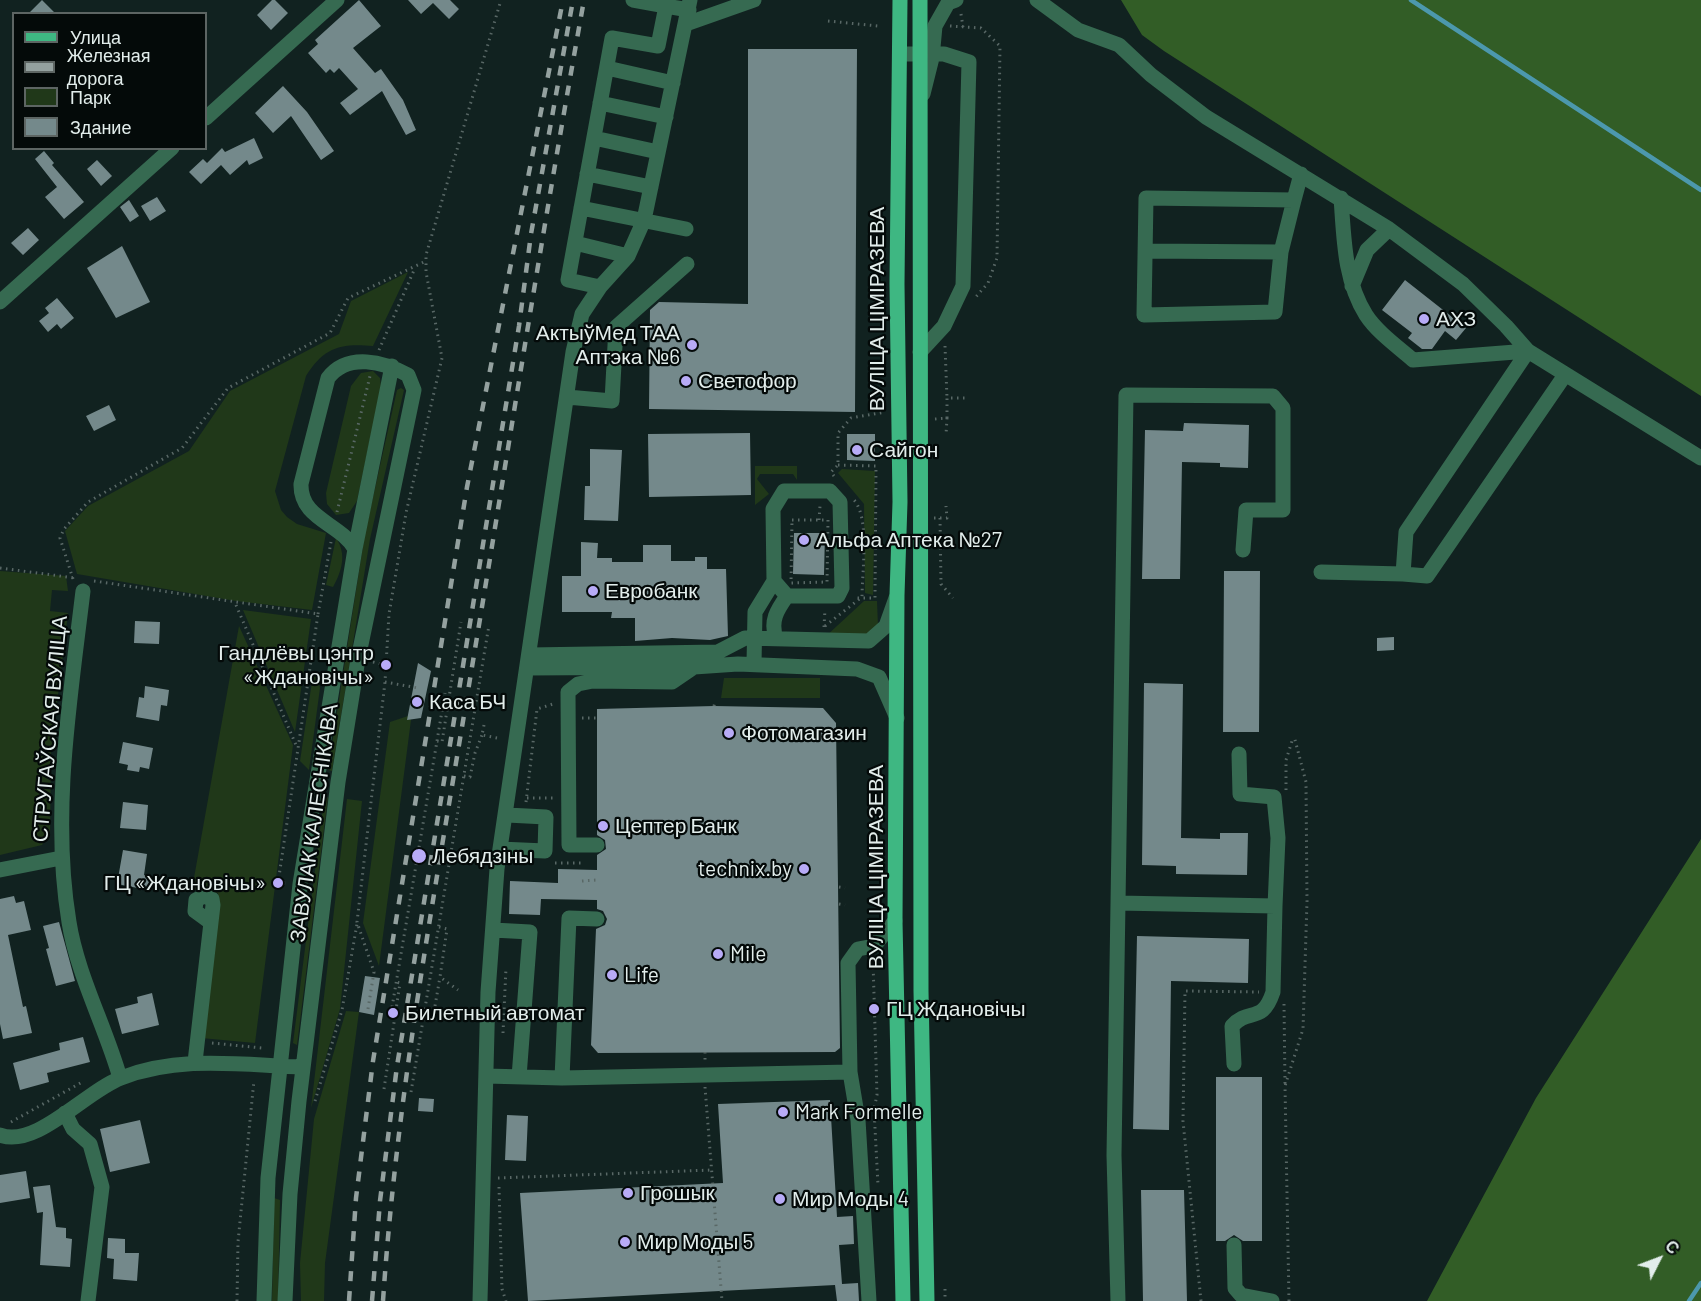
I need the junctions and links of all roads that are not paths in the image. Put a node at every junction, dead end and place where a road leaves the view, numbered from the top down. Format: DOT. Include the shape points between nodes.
graph roads {
  1 [pos="337,0"];
  2 [pos="633,0"];
  3 [pos="754,0"];
  4 [pos="900,0"];
  5 [pos="920,0"];
  6 [pos="956,0"];
  7 [pos="1037,0"];
  8 [pos="667,3"];
  9 [pos="688,11"];
  10 [pos="900,54"];
  11 [pos="926,54"];
  12 [pos="606,68"];
  13 [pos="673,83"];
  14 [pos="600,103"];
  15 [pos="207,117"];
  16 [pos="666,117"];
  17 [pos="594,138"];
  18 [pos="170,150"];
  19 [pos="658,152"];
  20 [pos="587,174"];
  21 [pos="1301,174"];
  22 [pos="651,187"];
  23 [pos="1341,198"];
  24 [pos="1294,200"];
  25 [pos="581,208"];
  26 [pos="644,220"];
  27 [pos="686,229"];
  28 [pos="1389,230"];
  29 [pos="575,243"];
  30 [pos="1145,251"];
  31 [pos="1281,252"];
  32 [pos="628,256"];
  33 [pos="687,264"];
  34 [pos="1352,286"];
  35 [pos="600,287"];
  36 [pos="0,302"];
  37 [pos="1528,351"];
  38 [pos="920,352"];
  39 [pos="392,366"];
  40 [pos="1565,375"];
  41 [pos="567,397"];
  42 [pos="1701,458"];
  43 [pos="355,549"];
  44 [pos="1243,550"];
  45 [pos="1321,572"];
  46 [pos="1403,574"];
  47 [pos="774,580"];
  48 [pos="897,595"];
  49 [pos="787,596"];
  50 [pos="82,597"];
  51 [pos="755,638"];
  52 [pos="776,638"];
  53 [pos="528,661"];
  54 [pos="754,664"];
  55 [pos="694,667"];
  56 [pos="897,718"];
  57 [pos="1239,754"];
  58 [pos="507,815"];
  59 [pos="597,845"];
  60 [pos="500,849"];
  61 [pos="61,858"];
  62 [pos="0,870"];
  63 [pos="1118,903"];
  64 [pos="1275,906"];
  65 [pos="597,919"];
  66 [pos="210,921"];
  67 [pos="895,921"];
  68 [pos="493,930"];
  69 [pos="195,1062"];
  70 [pos="1234,1064"];
  71 [pos="281,1066"];
  72 [pos="303,1067"];
  73 [pos="850,1072"];
  74 [pos="486,1076"];
  75 [pos="519,1077"];
  76 [pos="120,1078"];
  77 [pos="562,1078"];
  78 [pos="65,1113"];
  79 [pos="0,1135"];
  80 [pos="1234,1245"];
  81 [pos="88,1301"];
  82 [pos="264,1301"];
  83 [pos="285,1301"];
  84 [pos="480,1301"];
  85 [pos="869,1301"];
  86 [pos="903,1301"];
  87 [pos="927,1301"];
  88 [pos="1118,1301"];
  89 [pos="1272,1301"];
  1 -- 15 [label="street"];
  2 -- 8 [label="street"];
  3 -- 9 [label="street"];
  4 -- 10 [label="main road, ВУЛІЦА ЦІМІРАЗЕВА"];
  5 -- 11 [label="main road, ВУЛІЦА ЦІМІРАЗЕВА"];
  6 -- 11 [label="street" via="948,3 934,26"];
  7 -- 21 [label="street" via="1078,30 1119,45 1206,117"];
  8 -- 9 [label="street"];
  8 -- 12 [label="street" via="658,46 612,38"];
  9 -- 13 [label="street"];
  10 -- 11 [label="street"];
  10 -- 48 [label="main road, ВУЛІЦА ЦІМІРАЗЕВА"];
  11 -- 38 [label="main road, ВУЛІЦА ЦІМІРАЗЕВА" via="919,109"];
  11 -- 38 [label="street" via="944,54 969,63 963,286 944,326"];
  12 -- 13 [label="street"];
  12 -- 14 [label="street"];
  13 -- 16 [label="street"];
  14 -- 16 [label="street"];
  14 -- 17 [label="street"];
  16 -- 19 [label="street"];
  17 -- 19 [label="street"];
  17 -- 20 [label="street"];
  18 -- 36 [label="street"];
  19 -- 22 [label="street"];
  20 -- 22 [label="street"];
  20 -- 25 [label="street"];
  21 -- 23 [label="street"];
  21 -- 24 [label="street"];
  22 -- 26 [label="street"];
  23 -- 28 [label="street"];
  23 -- 34 [label="street"];
  24 -- 30 [label="street" via="1146,198"];
  24 -- 31 [label="street"];
  25 -- 26 [label="street"];
  25 -- 29 [label="street"];
  26 -- 27 [label="street"];
  26 -- 32 [label="street"];
  28 -- 34 [label="street" via="1367,250"];
  28 -- 37 [label="street" via="1463,284"];
  29 -- 32 [label="street"];
  29 -- 35 [label="street" via="568,280"];
  30 -- 31 [label="street"];
  30 -- 31 [label="street" via="1144,315 1275,312"];
  32 -- 35 [label="street"];
  33 -- 41 [label="street" via="616,327 612,401"];
  34 -- 37 [label="street" via="1367,316 1413,360"];
  35 -- 41 [label="street" via="582,314"];
  37 -- 40 [label="street"];
  37 -- 46 [label="street" via="1406,532"];
  38 -- 87 [label="main road, ВУЛІЦА ЦІМІРАЗЕВА" via="921,991"];
  39 -- 43 [label="street, ЗАВУЛАК КАЛЕСНІКАВА"];
  39 -- 43 [label="street" via="364,361 333,371 326,384 301,490 312,512 349,539"];
  39 -- 72 [label="street, ЗАВУЛАК КАЛЕСНІКАВА" via="408,375 413,383 413,399 338,782"];
  40 -- 42 [label="street"];
  40 -- 46 [label="street" via="1427,576"];
  41 -- 53 [label="street"];
  43 -- 71 [label="street, ЗАВУЛАК КАЛЕСНІКАВА" via="300,884"];
  44 -- 63 [label="street" via="1246,510 1283,510 1283,408 1273,396 1126,395"];
  45 -- 46 [label="street"];
  47 -- 49 [label="street"];
  47 -- 49 [label="street" via="773,509 784,491 830,491 840,502 842,588 838,596"];
  47 -- 51 [label="street" via="755,612"];
  48 -- 52 [label="street" via="886,626 869,641"];
  48 -- 56 [label="main road, ВУЛІЦА ЦІМІРАЗЕВА"];
  49 -- 52 [label="street" via="775,612"];
  50 -- 61 [label="street, СТРУГАЎСКАЯ ВУЛІЦА" via="63,780"];
  51 -- 52 [label="street"];
  51 -- 53 [label="street" via="745,638 718,652"];
  51 -- 54 [label="street"];
  53 -- 55 [label="street"];
  53 -- 58 [label="street"];
  54 -- 55 [label="street"];
  54 -- 56 [label="street" via="871,672 879,677"];
  55 -- 59 [label="street" via="672,682 593,681 578,684 568,692 568,845"];
  56 -- 67 [label="main road, ВУЛІЦА ЦІМІРАЗЕВА"];
  57 -- 64 [label="street" via="1240,794 1274,797 1278,838"];
  58 -- 60 [label="street"];
  58 -- 60 [label="street" via="546,816 545,851"];
  60 -- 68 [label="street"];
  61 -- 62 [label="street"];
  61 -- 76 [label="street, СТРУГАЎСКАЯ ВУЛІЦА" via="69,924"];
  63 -- 64 [label="street"];
  63 -- 88 [label="street" via="1114,1155"];
  64 -- 70 [label="street" via="1273,992 1259,1014 1239,1018 1232,1026"];
  65 -- 77 [label="street" via="569,918"];
  66 -- 69 [label="street"];
  67 -- 73 [label="street" via="874,946 858,949 848,963"];
  67 -- 86 [label="main road, ВУЛІЦА ЦІМІРАЗЕВА"];
  68 -- 74 [label="street"];
  68 -- 75 [label="street" via="530,933"];
  69 -- 71 [label="street"];
  69 -- 76 [label="street"];
  71 -- 72 [label="street"];
  71 -- 82 [label="street, ЗАВУЛАК КАЛЕСНІКАВА" via="268,1178"];
  72 -- 83 [label="street, ЗАВУЛАК КАЛЕСНІКАВА" via="290,1194"];
  73 -- 77 [label="street"];
  73 -- 85 [label="street" via="858,1120"];
  74 -- 75 [label="street"];
  74 -- 84 [label="street" via="491,1179"];
  75 -- 77 [label="street"];
  76 -- 78 [label="street" via="87,1095"];
  78 -- 79 [label="street" via="15,1139"];
  78 -- 81 [label="street" via="73,1129 90,1144 102,1187"];
  80 -- 89 [label="street" via="1234,1288 1241,1295"];
}
